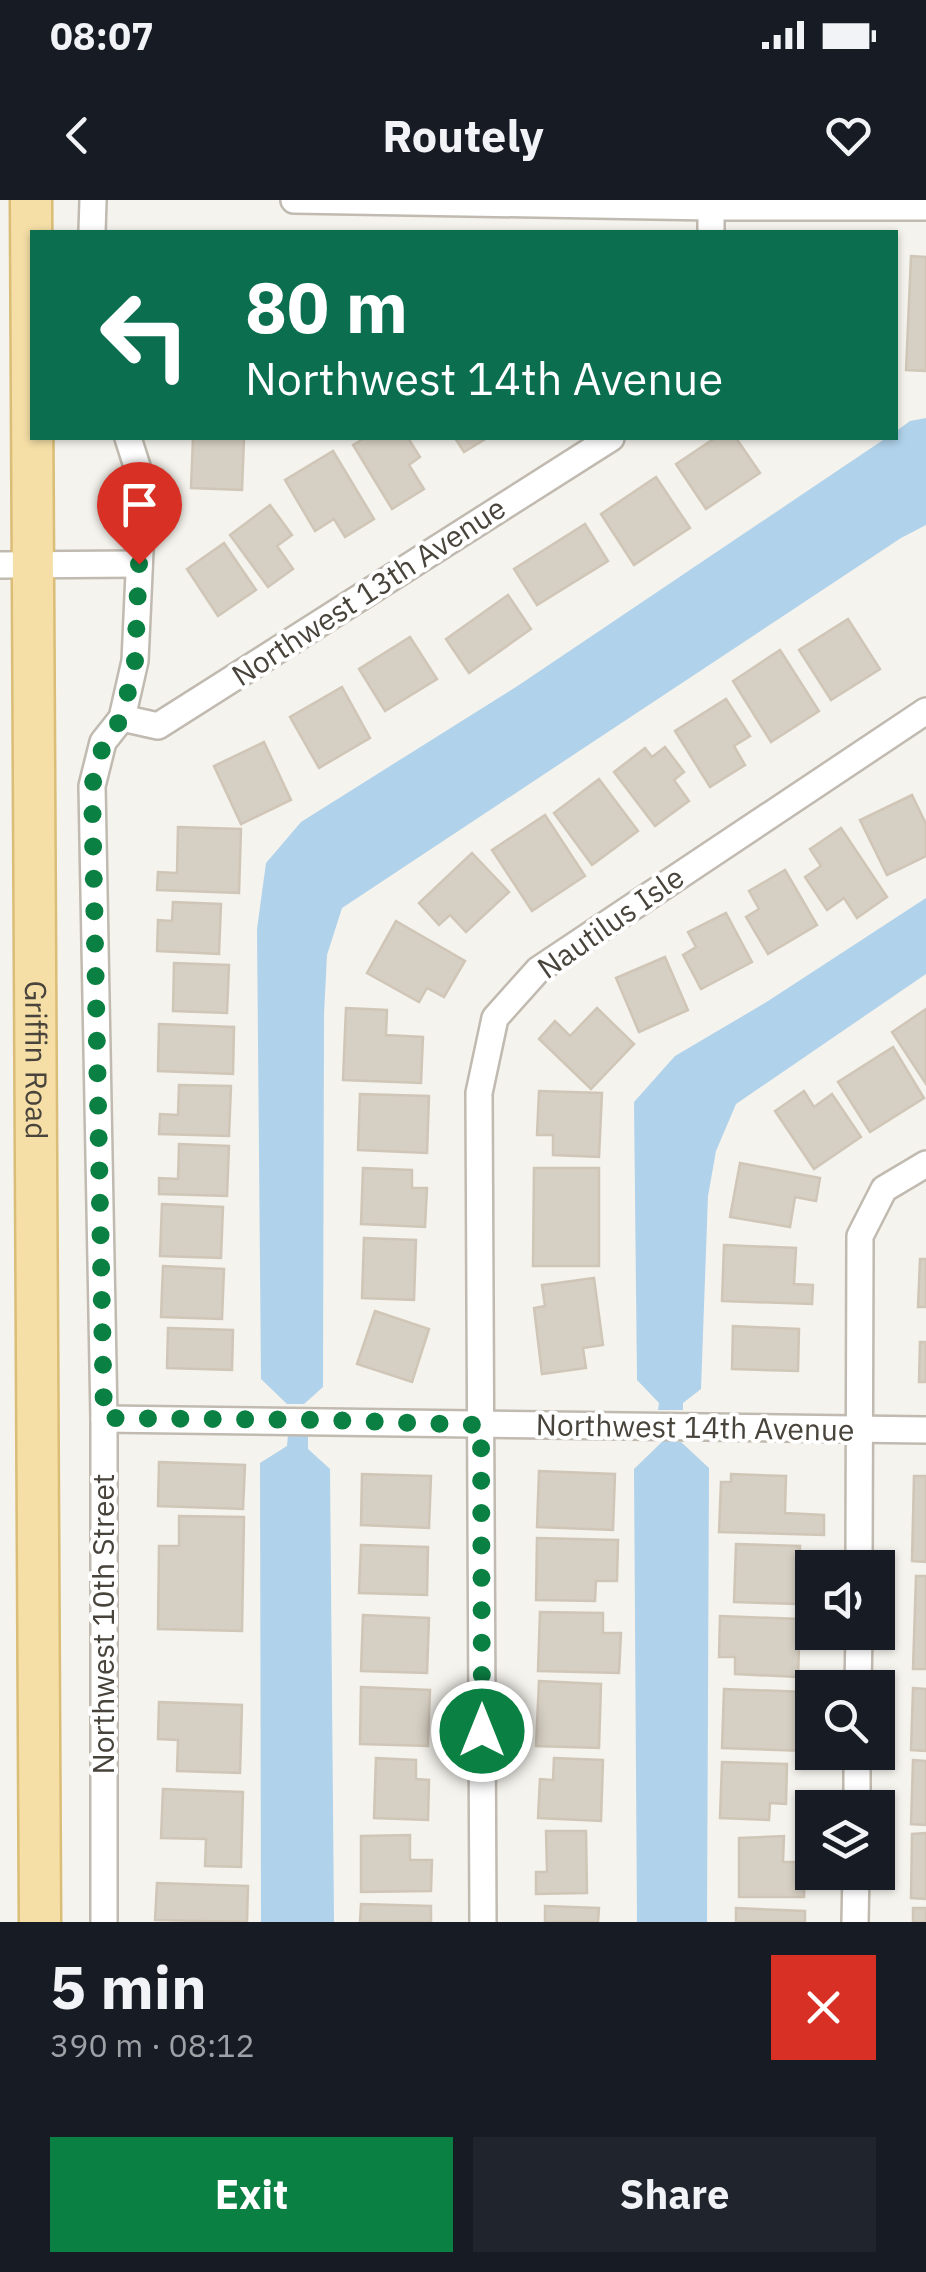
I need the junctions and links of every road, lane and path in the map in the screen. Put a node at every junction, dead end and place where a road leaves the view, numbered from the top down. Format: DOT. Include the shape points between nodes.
graph roads {
  1 [pos="31,200"];
  2 [pos="93,200"];
  3 [pos="294,200"];
  4 [pos="914,205"];
  5 [pos="711,220"];
  6 [pos="92,230"];
  7 [pos="129,440"];
  8 [pos="608,440"];
  9 [pos="139,564"];
  10 [pos="16,565"];
  11 [pos="926,711"];
  12 [pos="122,718"];
  13 [pos="926,1164"];
  14 [pos="104,1418"];
  15 [pos="481,1425"];
  16 [pos="861,1430"];
  17 [pos="926,1430"];
  18 [pos="860,1550"];
  19 [pos="856,1890"];
  20 [pos="40,1922"];
  21 [pos="104,1922"];
  22 [pos="484,1922"];
  23 [pos="855,1922"];
  1 -- 10 [label="main road, Griffin Road"];
  2 -- 6 [label="street"];
  3 -- 5 [label="street"];
  4 -- 5 [label="street"];
  7 -- 9 [label="street, Northwest 10th Street" via="143,486"];
  8 -- 12 [label="street, Northwest 13th Avenue" via="158,726"];
  9 -- 10 [label="street"];
  9 -- 12 [label="street, Northwest 10th Street" via="135,661"];
  10 -- 20 [label="main road, Griffin Road"];
  11 -- 15 [label="street, Nautilus Isle" via="538,970 494,1018 479,1093"];
  12 -- 14 [label="street, Northwest 10th Street" via="104,742 92,786"];
  13 -- 16 [label="street" via="884,1189 860,1236"];
  14 -- 15 [label="street, Northwest 14th Avenue"];
  14 -- 21 [label="street, Northwest 10th Street"];
  15 -- 16 [label="street, Northwest 14th Avenue"];
  15 -- 22 [label="street, Nautilus Isle"];
  16 -- 17 [label="street, Northwest 14th Avenue"];
  16 -- 18 [label="street"];
  19 -- 23 [label="street"];
}
